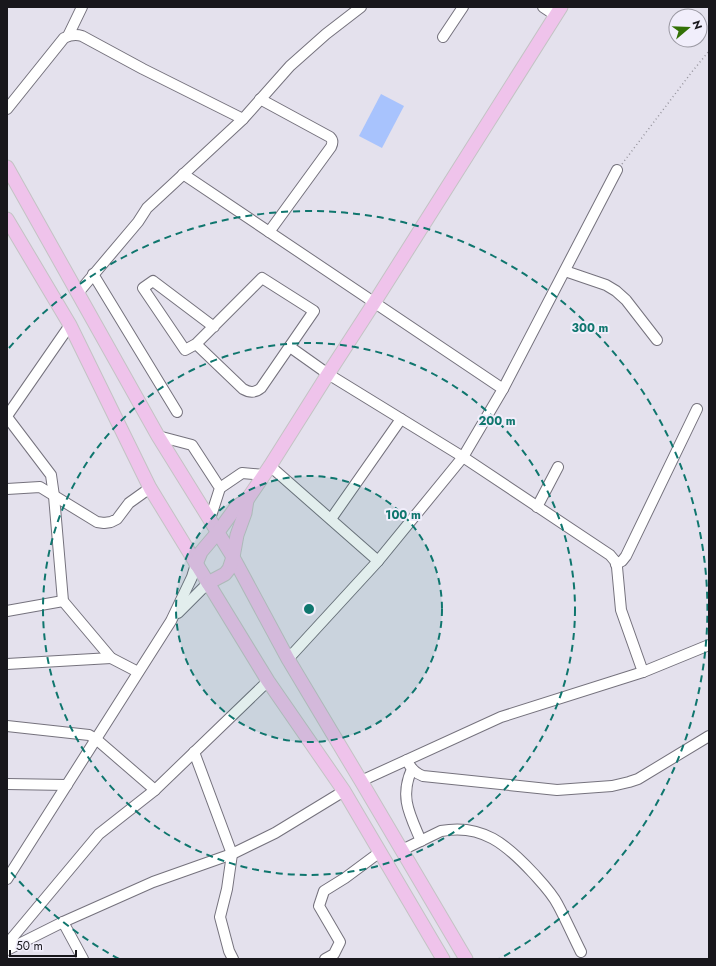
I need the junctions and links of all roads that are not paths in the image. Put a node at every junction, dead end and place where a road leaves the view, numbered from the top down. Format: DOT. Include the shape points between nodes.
graph roads {
  1 [pos="82,7"];
  2 [pos="361,7"];
  3 [pos="463,7"];
  4 [pos="543,7"];
  5 [pos="558,11"];
  6 [pos="68,36"];
  7 [pos="443,37"];
  8 [pos="260,99"];
  9 [pos="7,109"];
  10 [pos="243,119"];
  11 [pos="7,167"];
  12 [pos="617,170"];
  13 [pos="183,174"];
  14 [pos="7,218"];
  15 [pos="269,232"];
  16 [pos="565,271"];
  17 [pos="93,274"];
  18 [pos="78,293"];
  19 [pos="374,303"];
  20 [pos="70,325"];
  21 [pos="214,327"];
  22 [pos="657,340"];
  23 [pos="196,344"];
  24 [pos="290,347"];
  25 [pos="328,374"];
  26 [pos="503,389"];
  27 [pos="697,409"];
  28 [pos="177,412"];
  29 [pos="7,417"];
  30 [pos="401,419"];
  31 [pos="158,436"];
  32 [pos="463,457"];
  33 [pos="558,467"];
  34 [pos="267,470"];
  35 [pos="150,488"];
  36 [pos="220,488"];
  37 [pos="7,489"];
  38 [pos="54,496"];
  39 [pos="247,500"];
  40 [pos="537,507"];
  41 [pos="210,519"];
  42 [pos="331,519"];
  43 [pos="218,532"];
  44 [pos="233,557"];
  45 [pos="378,561"];
  46 [pos="196,564"];
  47 [pos="616,564"];
  48 [pos="208,584"];
  49 [pos="63,601"];
  50 [pos="7,611"];
  51 [pos="171,620"];
  52 [pos="709,645"];
  53 [pos="111,658"];
  54 [pos="288,659"];
  55 [pos="7,664"];
  56 [pos="138,672"];
  57 [pos="643,672"];
  58 [pos="268,681"];
  59 [pos="7,726"];
  60 [pos="709,736"];
  61 [pos="96,739"];
  62 [pos="194,752"];
  63 [pos="409,764"];
  64 [pos="361,781"];
  65 [pos="7,784"];
  66 [pos="67,785"];
  67 [pos="155,790"];
  68 [pos="344,791"];
  69 [pos="420,841"];
  70 [pos="402,850"];
  71 [pos="380,852"];
  72 [pos="232,854"];
  73 [pos="10,868"];
  74 [pos="7,879"];
  75 [pos="62,922"];
  76 [pos="7,944"];
  77 [pos="7,950"];
  78 [pos="581,952"];
  79 [pos="82,959"];
  80 [pos="233,959"];
  81 [pos="325,959"];
  82 [pos="443,959"];
  83 [pos="466,959"];
  1 -- 6 [label="street"];
  2 -- 8 [label="street" via="290,66"];
  3 -- 7 [label="street"];
  4 -- 5 [label="street"];
  5 -- 19 [label="main road"];
  6 -- 9 [label="street"];
  6 -- 10 [label="street" via="82,36"];
  8 -- 10 [label="street"];
  8 -- 15 [label="street" via="332,140 331,147"];
  10 -- 13 [label="street"];
  11 -- 18 [label="main road"];
  12 -- 16 [label="street"];
  13 -- 15 [label="street"];
  13 -- 17 [label="street" via="147,208"];
  14 -- 20 [label="main road"];
  15 -- 19 [label="street"];
  16 -- 22 [label="street" via="616,291"];
  16 -- 26 [label="street"];
  17 -- 18 [label="street"];
  17 -- 28 [label="street"];
  18 -- 31 [label="main road"];
  19 -- 25 [label="main road"];
  19 -- 26 [label="street"];
  20 -- 29 [label="street"];
  20 -- 35 [label="main road"];
  21 -- 23 [label="street"];
  21 -- 23 [label="street" via="153,281 143,288 185,350"];
  21 -- 24 [label="street" via="262,278 314,311"];
  23 -- 24 [label="street" via="243,389 250,392 261,388"];
  24 -- 25 [label="street"];
  25 -- 30 [label="street"];
  25 -- 34 [label="main road"];
  26 -- 32 [label="street"];
  27 -- 47 [label="street" via="626,556"];
  29 -- 38 [label="street" via="51,475"];
  30 -- 32 [label="street"];
  30 -- 42 [label="street"];
  31 -- 36 [label="street" via="192,445"];
  31 -- 41 [label="main road"];
  32 -- 40 [label="street"];
  32 -- 45 [label="street"];
  33 -- 40 [label="street"];
  34 -- 36 [label="street" via="242,473"];
  34 -- 39 [label="main road"];
  34 -- 42 [label="street"];
  35 -- 38 [label="street" via="129,503 118,520 104,523 97,522"];
  35 -- 46 [label="main road"];
  36 -- 41 [label="street"];
  37 -- 38 [label="street" via="40,487"];
  38 -- 49 [label="street"];
  39 -- 43 [label="main road" via="237,506"];
  39 -- 44 [label="main road" via="246,513 237,535"];
  40 -- 47 [label="street" via="610,555"];
  41 -- 43 [label="main road"];
  42 -- 45 [label="street"];
  43 -- 44 [label="main road"];
  43 -- 46 [label="main road"];
  44 -- 48 [label="main road" via="225,574"];
  44 -- 54 [label="main road"];
  45 -- 54 [label="street"];
  46 -- 48 [label="main road"];
  46 -- 51 [label="street" via="190,583"];
  47 -- 57 [label="street" via="621,610"];
  48 -- 51 [label="street"];
  48 -- 58 [label="main road"];
  49 -- 50 [label="street"];
  49 -- 53 [label="street"];
  51 -- 56 [label="street"];
  52 -- 57 [label="street"];
  53 -- 55 [label="street"];
  53 -- 56 [label="street"];
  54 -- 64 [label="main road"];
  56 -- 61 [label="street"];
  57 -- 63 [label="street" via="501,717"];
  58 -- 62 [label="street"];
  58 -- 68 [label="main road"];
  59 -- 61 [label="street" via="89,735"];
  60 -- 63 [label="street" via="638,779 612,786 556,790 423,776 415,772"];
  61 -- 66 [label="street"];
  61 -- 67 [label="street"];
  62 -- 67 [label="street"];
  62 -- 72 [label="street"];
  63 -- 64 [label="street"];
  63 -- 69 [label="street" via="406,796"];
  64 -- 70 [label="main road"];
  65 -- 66 [label="street"];
  66 -- 73 [label="street"];
  67 -- 76 [label="street" via="99,834"];
  68 -- 71 [label="main road"];
  68 -- 72 [label="street" via="275,833"];
  69 -- 70 [label="street"];
  69 -- 78 [label="street" via="441,831 462,829 480,832 504,845 550,892"];
  70 -- 83 [label="main road"];
  71 -- 81 [label="street" via="324,892 319,906 340,942 334,954"];
  71 -- 82 [label="main road"];
  72 -- 75 [label="street" via="153,882"];
  72 -- 80 [label="street" via="220,917"];
  73 -- 74 [label="street"];
  75 -- 77 [label="street"];
  75 -- 79 [label="street"];
}
